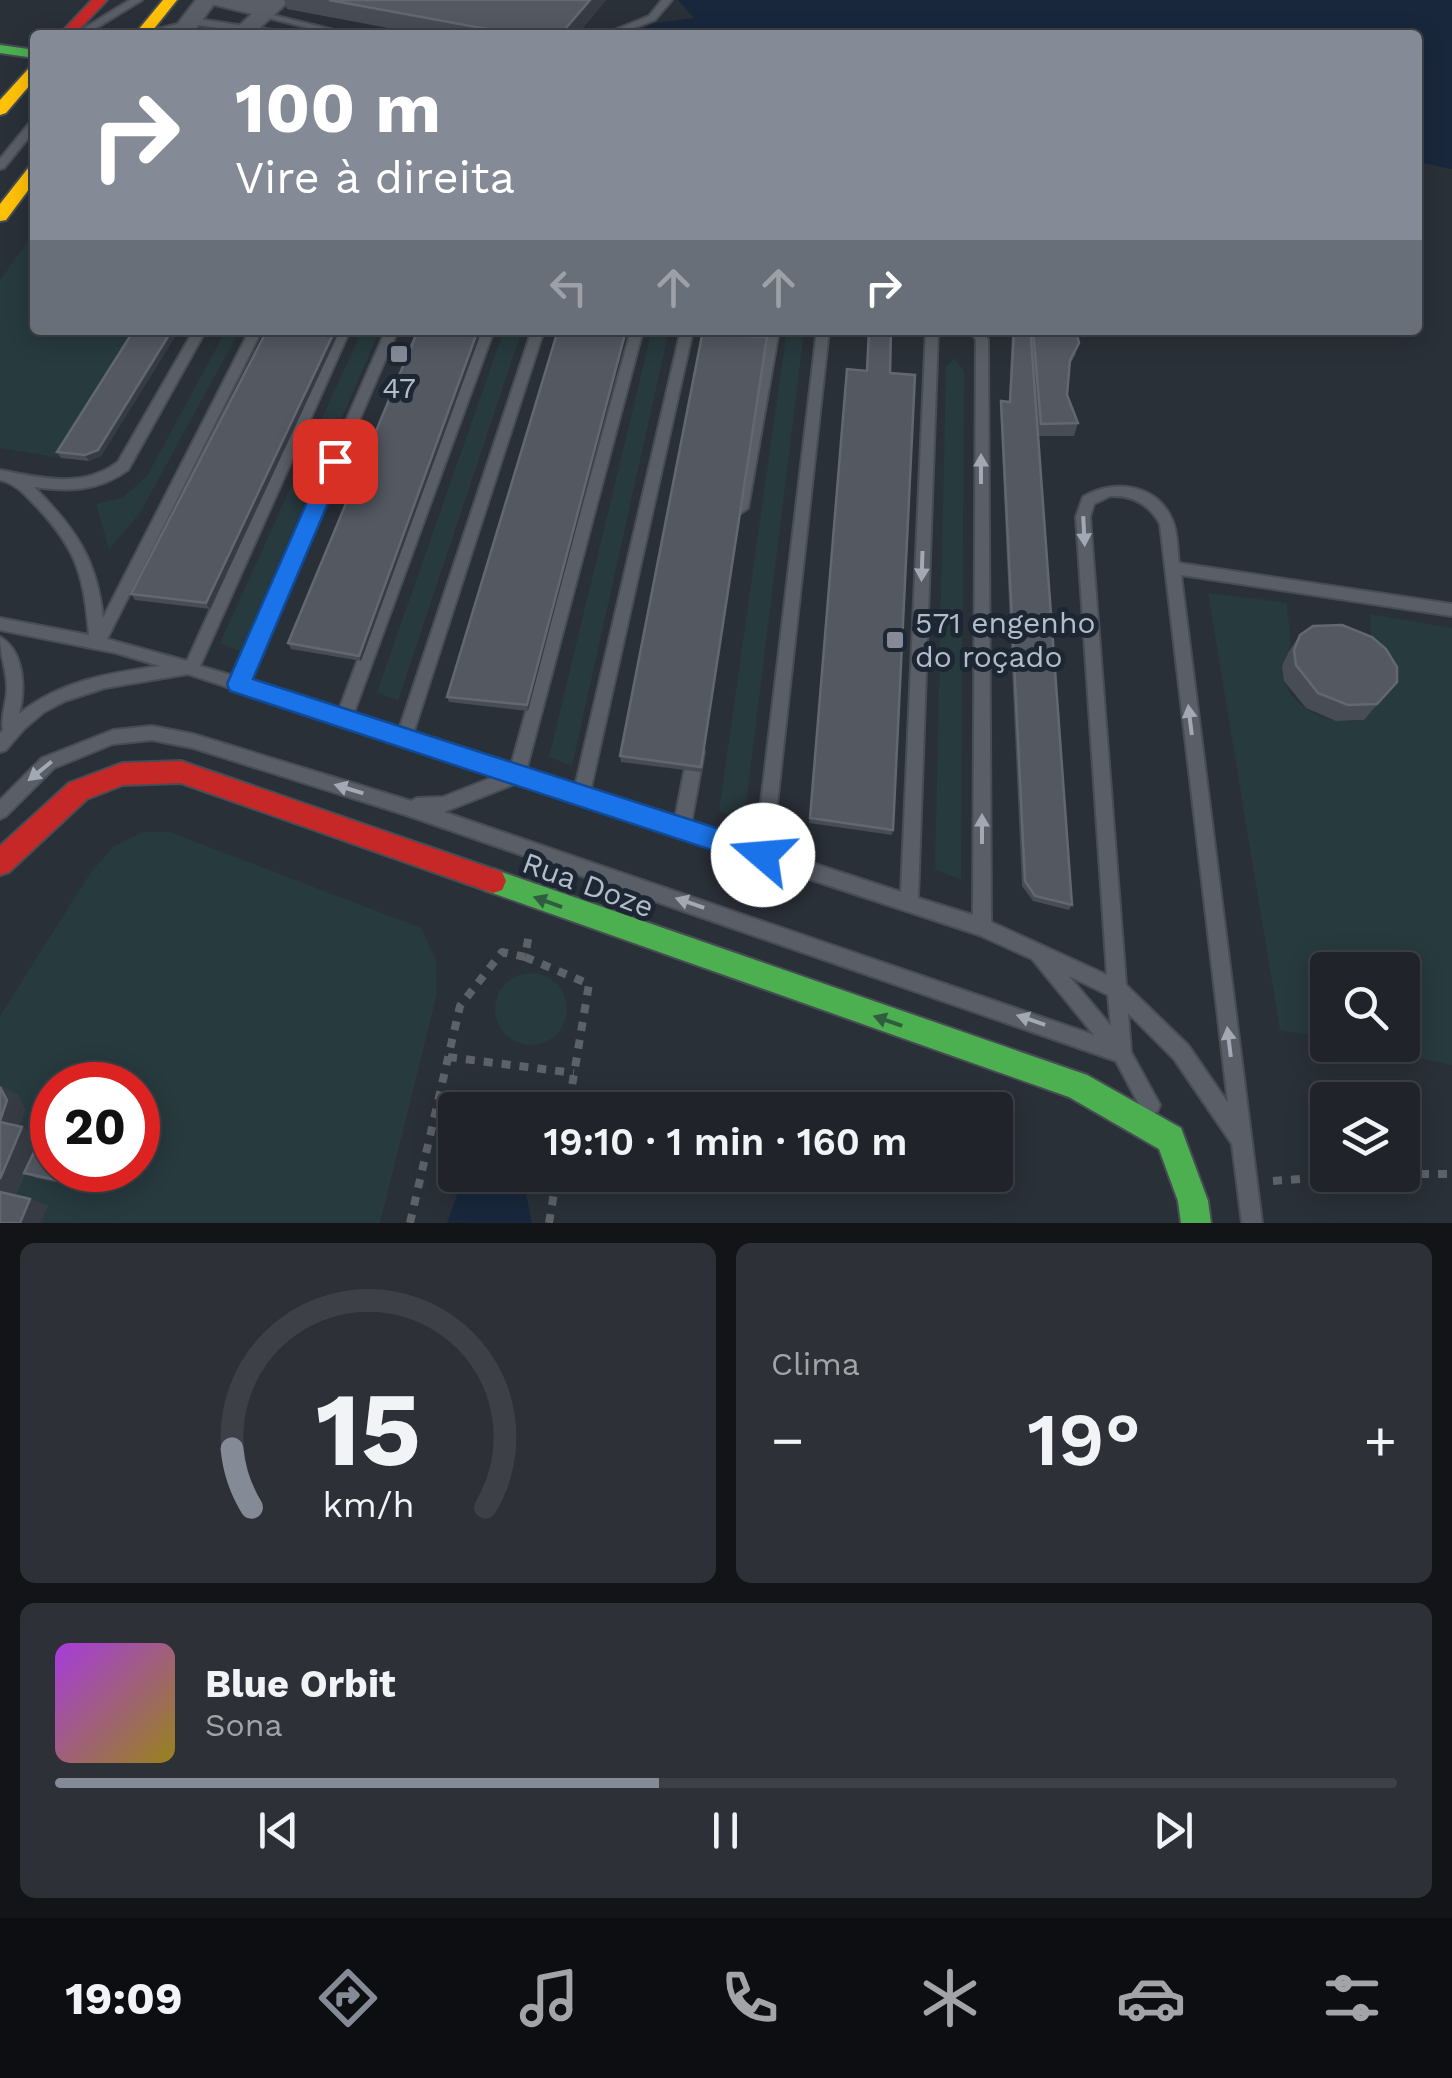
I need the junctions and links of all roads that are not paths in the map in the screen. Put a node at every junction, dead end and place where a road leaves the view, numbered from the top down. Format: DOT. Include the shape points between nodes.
graph roads {
  1 [pos="100,0"];
  2 [pos="138,0"];
  3 [pos="170,0"];
  4 [pos="667,0"];
  5 [pos="208,1"];
  6 [pos="260,18"];
  7 [pos="185,28"];
  8 [pos="71,30"];
  9 [pos="87,30"];
  10 [pos="146,30"];
  11 [pos="323,30"];
  12 [pos="620,30"];
  13 [pos="0,48"];
  14 [pos="30,53"];
  15 [pos="30,76"];
  16 [pos="0,110"];
  17 [pos="30,129"];
  18 [pos="0,166"];
  19 [pos="30,177"];
  20 [pos="0,216"];
  21 [pos="197,335"];
  22 [pos="253,335"];
  23 [pos="342,335"];
  24 [pos="390,335"];
  25 [pos="486,335"];
  26 [pos="536,335"];
  27 [pos="636,335"];
  28 [pos="686,335"];
  29 [pos="773,335"];
  30 [pos="823,335"];
  31 [pos="932,335"];
  32 [pos="980,335"];
  33 [pos="0,475"];
  34 [pos="17,478"];
  35 [pos="738,522"];
  36 [pos="1172,568"];
  37 [pos="1452,610"];
  38 [pos="0,624"];
  39 [pos="0,643"];
  40 [pos="97,644"];
  41 [pos="191,669"];
  42 [pos="238,684"];
  43 [pos="344,718"];
  44 [pos="699,732"];
  45 [pos="404,738"];
  46 [pos="0,742"];
  47 [pos="517,775"];
  48 [pos="581,796"];
  49 [pos="406,806"];
  50 [pos="0,811"];
  51 [pos="682,828"];
  52 [pos="763,855"];
  53 [pos="0,862"];
  54 [pos="909,902"];
  55 [pos="982,926"];
  56 [pos="1037,952"];
  57 [pos="1116,989"];
  58 [pos="1122,1054"];
  59 [pos="1170,1139"];
  60 [pos="1241,1139"];
  61 [pos="1196,1223"];
  62 [pos="1252,1223"];
  1 -- 8 [label="street"];
  2 -- 9 [label="lane"];
  3 -- 10 [label="street"];
  4 -- 12 [label="lane" via="652,18"];
  5 -- 6 [label="street"];
  5 -- 7 [label="street"];
  6 -- 7 [label="lane"];
  6 -- 11 [label="lane"];
  13 -- 14 [label="street"];
  15 -- 16 [label="street"];
  17 -- 18 [label="lane"];
  19 -- 20 [label="street"];
  21 -- 34 [label="lane" via="109,478 82,486"];
  22 -- 40 [label="lane"];
  23 -- 41 [label="lane"];
  24 -- 42 [label="lane"];
  25 -- 43 [label="lane"];
  26 -- 45 [label="lane"];
  27 -- 47 [label="lane"];
  28 -- 48 [label="lane"];
  29 -- 35 [label="lane"];
  30 -- 52 [label="lane"];
  31 -- 54 [label="lane, one-way"];
  55 -- 32 [label="lane, one-way"];
  33 -- 34 [label="lane"];
  34 -- 40 [label="lane" via="74,537 86,559"];
  36 -- 37 [label="lane"];
  36 -- 57 [label="lane, one-way" via="1167,524 1155,504 1119,490 1088,501"];
  60 -- 36 [label="lane, one-way"];
  38 -- 40 [label="lane"];
  39 -- 46 [label="lane" via="15,692"];
  40 -- 41 [label="lane"];
  41 -- 42 [label="lane"];
  41 -- 46 [label="lane" via="75,688 22,715"];
  42 -- 43 [label="lane"];
  43 -- 45 [label="lane"];
  44 -- 51 [label="lane"];
  45 -- 47 [label="lane"];
  47 -- 48 [label="lane"];
  47 -- 49 [label="lane" via="443,805"];
  48 -- 51 [label="lane"];
  49 -- 50 [label="lane, one-way" via="152,733 113,737 48,763"];
  58 -- 49 [label="lane, one-way"];
  51 -- 52 [label="lane"];
  52 -- 54 [label="lane"];
  59 -- 53 [label="street, Rua Doze, one-way" via="1077,1085 181,772 136,768 66,797"];
  54 -- 55 [label="lane"];
  55 -- 56 [label="lane"];
  56 -- 57 [label="lane"];
  56 -- 58 [label="lane"];
  57 -- 58 [label="lane"];
  57 -- 60 [label="lane" via="1181,1052"];
  58 -- 59 [label="lane"];
  59 -- 61 [label="street"];
  60 -- 62 [label="lane"];
}
